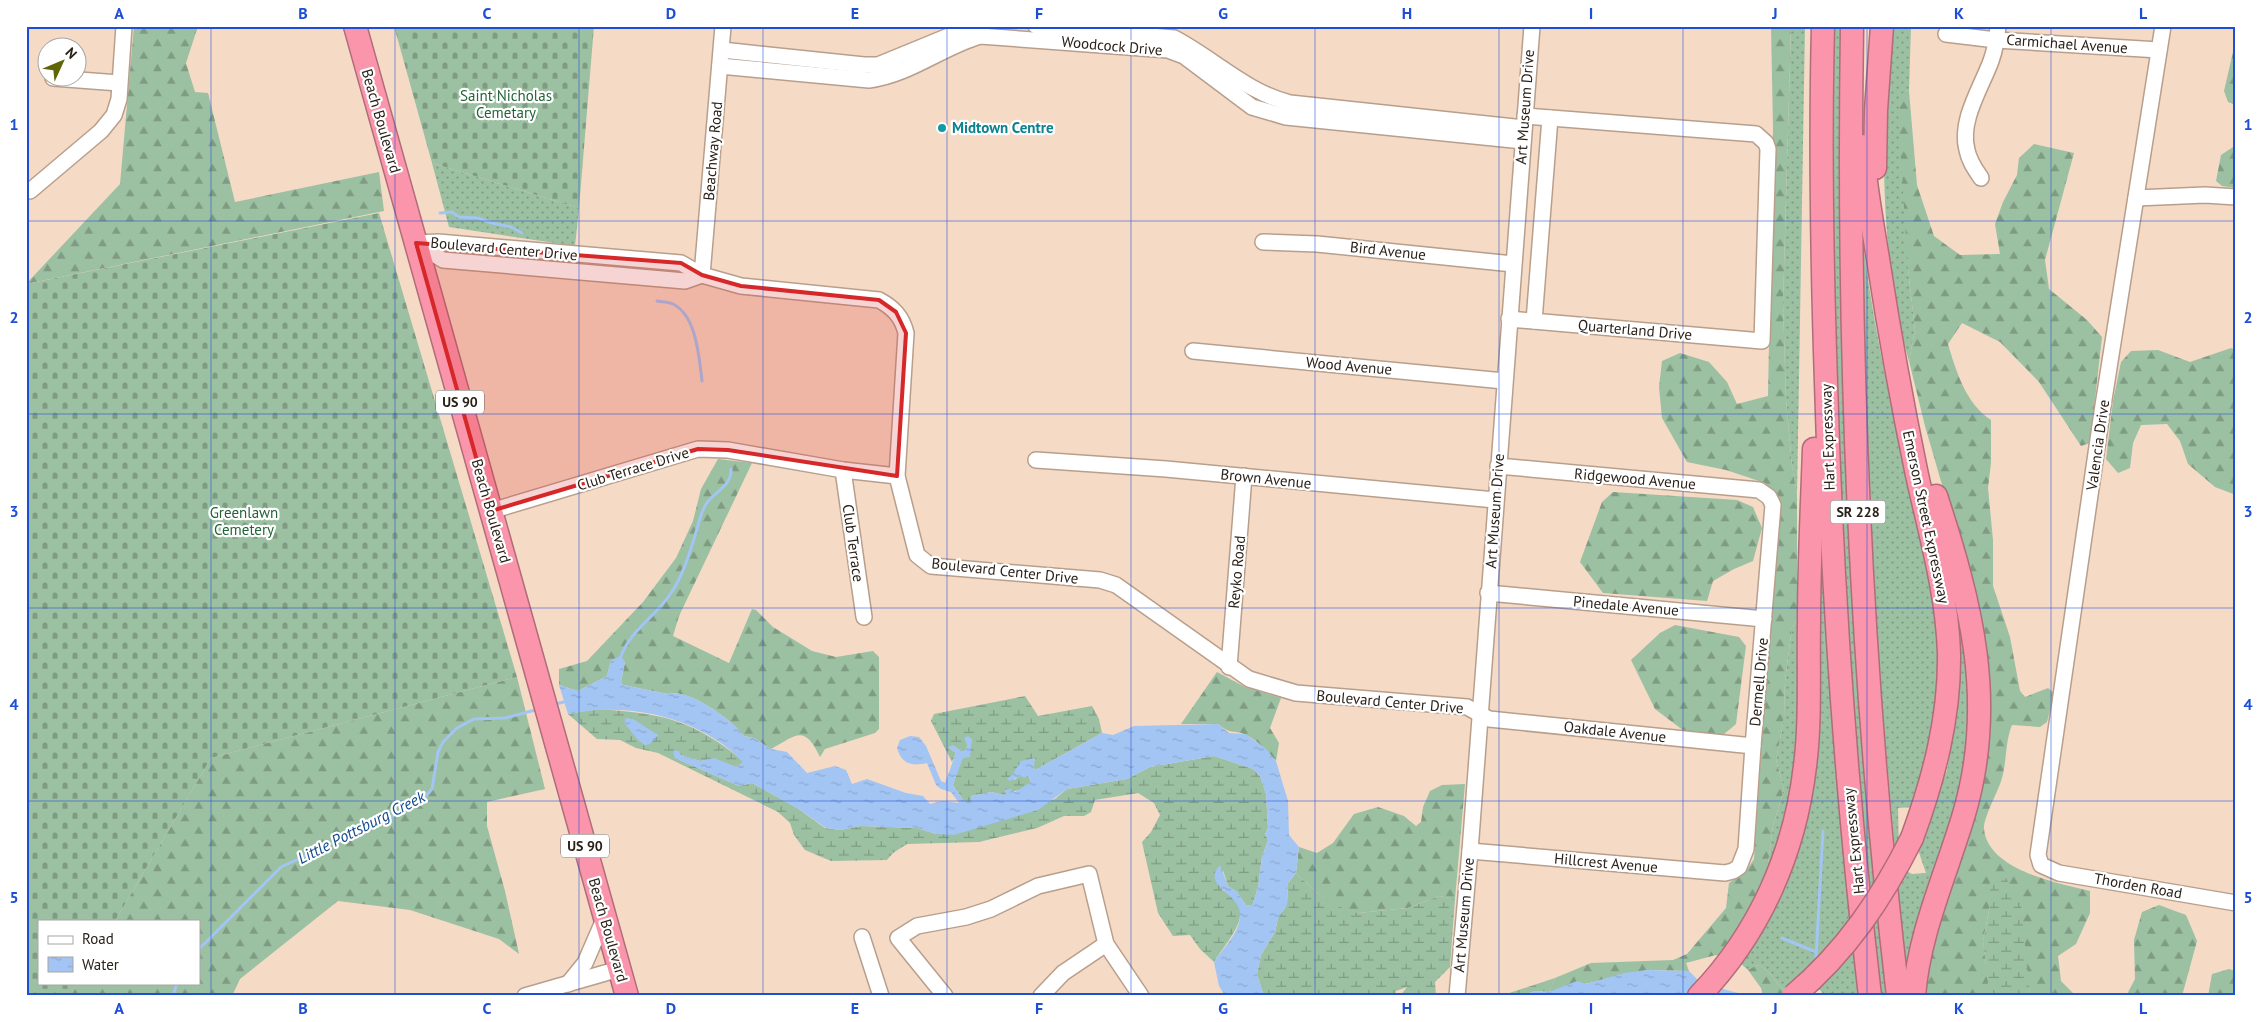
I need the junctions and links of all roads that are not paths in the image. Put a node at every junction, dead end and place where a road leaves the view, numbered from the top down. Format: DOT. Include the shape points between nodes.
graph roads {
  1 [pos="124,26"];
  2 [pos="354,26"];
  3 [pos="724,26"];
  4 [pos="973,26"];
  5 [pos="1036,26"];
  6 [pos="1532,26"];
  7 [pos="1852,26"];
  8 [pos="1856,26"];
  9 [pos="1882,26"];
  10 [pos="2163,26"];
  11 [pos="1823,28"];
  12 [pos="1997,33"];
  13 [pos="1946,34"];
  14 [pos="722,50"];
  15 [pos="2159,50"];
  16 [pos="720,66"];
  17 [pos="88,81"];
  18 [pos="119,83"];
  19 [pos="1550,118"];
  20 [pos="1524,128"];
  21 [pos="1981,178"];
  22 [pos="26,191"];
  23 [pos="2236,197"];
  24 [pos="2136,198"];
  25 [pos="1263,242"];
  26 [pos="416,243"];
  27 [pos="1822,263"];
  28 [pos="1513,264"];
  29 [pos="702,275"];
  30 [pos="1881,277"];
  31 [pos="1509,319"];
  32 [pos="1534,321"];
  33 [pos="1193,352"];
  34 [pos="1895,368"];
  35 [pos="1504,381"];
  36 [pos="1036,460"];
  37 [pos="1498,466"];
  38 [pos="843,470"];
  39 [pos="897,476"];
  40 [pos="1244,476"];
  41 [pos="1769,497"];
  42 [pos="1496,500"];
  43 [pos="491,511"];
  44 [pos="1488,593"];
  45 [pos="864,617"];
  46 [pos="1764,619"];
  47 [pos="1229,667"];
  48 [pos="1479,714"];
  49 [pos="1753,746"];
  50 [pos="1470,850"];
  51 [pos="2041,864"];
  52 [pos="1740,866"];
  53 [pos="2236,903"];
  54 [pos="605,917"];
  55 [pos="862,937"];
  56 [pos="1106,944"];
  57 [pos="620,969"];
  58 [pos="568,984"];
  59 [pos="1457,995"];
  60 [pos="525,996"];
  61 [pos="627,996"];
  62 [pos="881,996"];
  63 [pos="945,996"];
  64 [pos="1041,996"];
  65 [pos="1142,996"];
  66 [pos="1699,996"];
  67 [pos="1793,996"];
  68 [pos="1870,996"];
  69 [pos="1898,996"];
  70 [pos="1914,996"];
  1 -- 18 [label="street"];
  2 -- 26 [label="highway, Beach Boulevard / US 90"];
  3 -- 14 [label="street, Beachway Road"];
  4 -- 14 [label="street" via="878,65"];
  5 -- 20 [label="street, Woodcock Drive" via="1174,38 1251,88 1290,103"];
  6 -- 20 [label="street, Art Museum Drive"];
  7 -- 69 [label="highway, Hart Expressway / SR 228" via="1850,179 1856,464 1868,676"];
  8 -- 30 [label="highway, Emerson Street Expressway" via="1863,150"];
  9 -- 30 [label="highway" via="1875,172"];
  10 -- 15 [label="street, Valencia Drive"];
  11 -- 27 [label="highway, Hart Expressway"];
  12 -- 13 [label="street, Carmichael Avenue"];
  12 -- 15 [label="street, Carmichael Avenue"];
  12 -- 21 [label="street" via="1965,132 1966,149"];
  14 -- 16 [label="street, Beachway Road"];
  15 -- 24 [label="street, Valencia Drive"];
  16 -- 20 [label="street, Woodcock Drive" via="869,80 896,74 964,40 980,36 1168,50 1184,56 1252,107 1286,117"];
  16 -- 29 [label="street, Beachway Road"];
  17 -- 18 [label="street"];
  18 -- 22 [label="street" via="117,108 108,124 30,191"];
  19 -- 20 [label="street"];
  19 -- 32 [label="street"];
  19 -- 32 [label="street, Quarterland Drive" via="1756,134 1761,137 1768,149 1762,341"];
  20 -- 28 [label="street, Art Museum Drive"];
  23 -- 24 [label="street"];
  24 -- 51 [label="street, Valencia Drive" via="2038,855"];
  25 -- 28 [label="street, Bird Avenue" via="1317,244"];
  26 -- 29 [label="street, Boulevard Center Drive" via="443,260 685,282"];
  26 -- 43 [label="highway, Beach Boulevard / US 90"];
  27 -- 66 [label="highway" via="1809,567 1805,765 1800,798 1786,854 1762,908 1725,966"];
  27 -- 68 [label="highway, Hart Expressway / SR 228" via="1833,578 1847,768"];
  28 -- 31 [label="street, Art Museum Drive"];
  29 -- 39 [label="street, Boulevard Center Drive" via="741,286 879,300 896,312 906,333"];
  30 -- 34 [label="highway, Emerson Street Expressway"];
  31 -- 32 [label="street, Quarterland Drive"];
  31 -- 35 [label="street, Art Museum Drive"];
  33 -- 35 [label="street, Wood Avenue"];
  34 -- 67 [label="highway, Emerson Street Expressway, bridge" via="1940,568 1949,654 1944,722 1928,793 1912,838 1886,887 1851,938"];
  34 -- 70 [label="highway" via="1959,571 1974,637 1979,683 1977,749 1972,784 1926,930"];
  35 -- 37 [label="street, Art Museum Drive"];
  36 -- 40 [label="street, Brown Avenue"];
  37 -- 41 [label="street, Ridgewood Avenue" via="1759,490"];
  37 -- 42 [label="street, Art Museum Drive"];
  38 -- 39 [label="street, Club Terrace Drive"];
  38 -- 43 [label="street, Club Terrace Drive" via="728,450 698,449"];
  38 -- 45 [label="street, Club Terrace"];
  39 -- 47 [label="street, Boulevard Center Drive" via="913,546 922,561 931,566 1100,580 1116,585"];
  40 -- 42 [label="street, Brown Avenue"];
  40 -- 47 [label="street, Reyko Road"];
  41 -- 46 [label="street, Dermell Drive" via="1773,505"];
  42 -- 44 [label="street, Art Museum Drive"];
  43 -- 54 [label="highway, Beach Boulevard / US 90"];
  44 -- 46 [label="street, Pinedale Avenue"];
  44 -- 48 [label="street, Art Museum Drive"];
  46 -- 49 [label="street, Dermell Drive"];
  47 -- 48 [label="street, Boulevard Center Drive" via="1249,679 1296,693 1467,707"];
  48 -- 49 [label="street, Oakdale Avenue" via="1489,719"];
  48 -- 50 [label="street, Art Museum Drive"];
  49 -- 52 [label="street, Dermell Drive" via="1746,849"];
  50 -- 52 [label="street, Hillcrest Avenue" via="1725,873"];
  50 -- 59 [label="street, Art Museum Drive"];
  51 -- 53 [label="street, Thorden Road" via="2058,873"];
  54 -- 57 [label="highway, Beach Boulevard / US 90"];
  54 -- 58 [label="street" via="586,963"];
  55 -- 62 [label="street"];
  56 -- 63 [label="street" via="1089,874 1038,886 990,909 917,926 898,938"];
  56 -- 64 [label="street" via="1063,973"];
  56 -- 65 [label="street"];
  57 -- 58 [label="street"];
  57 -- 61 [label="highway, Beach Boulevard / US 90"];
  58 -- 60 [label="street"];
}
